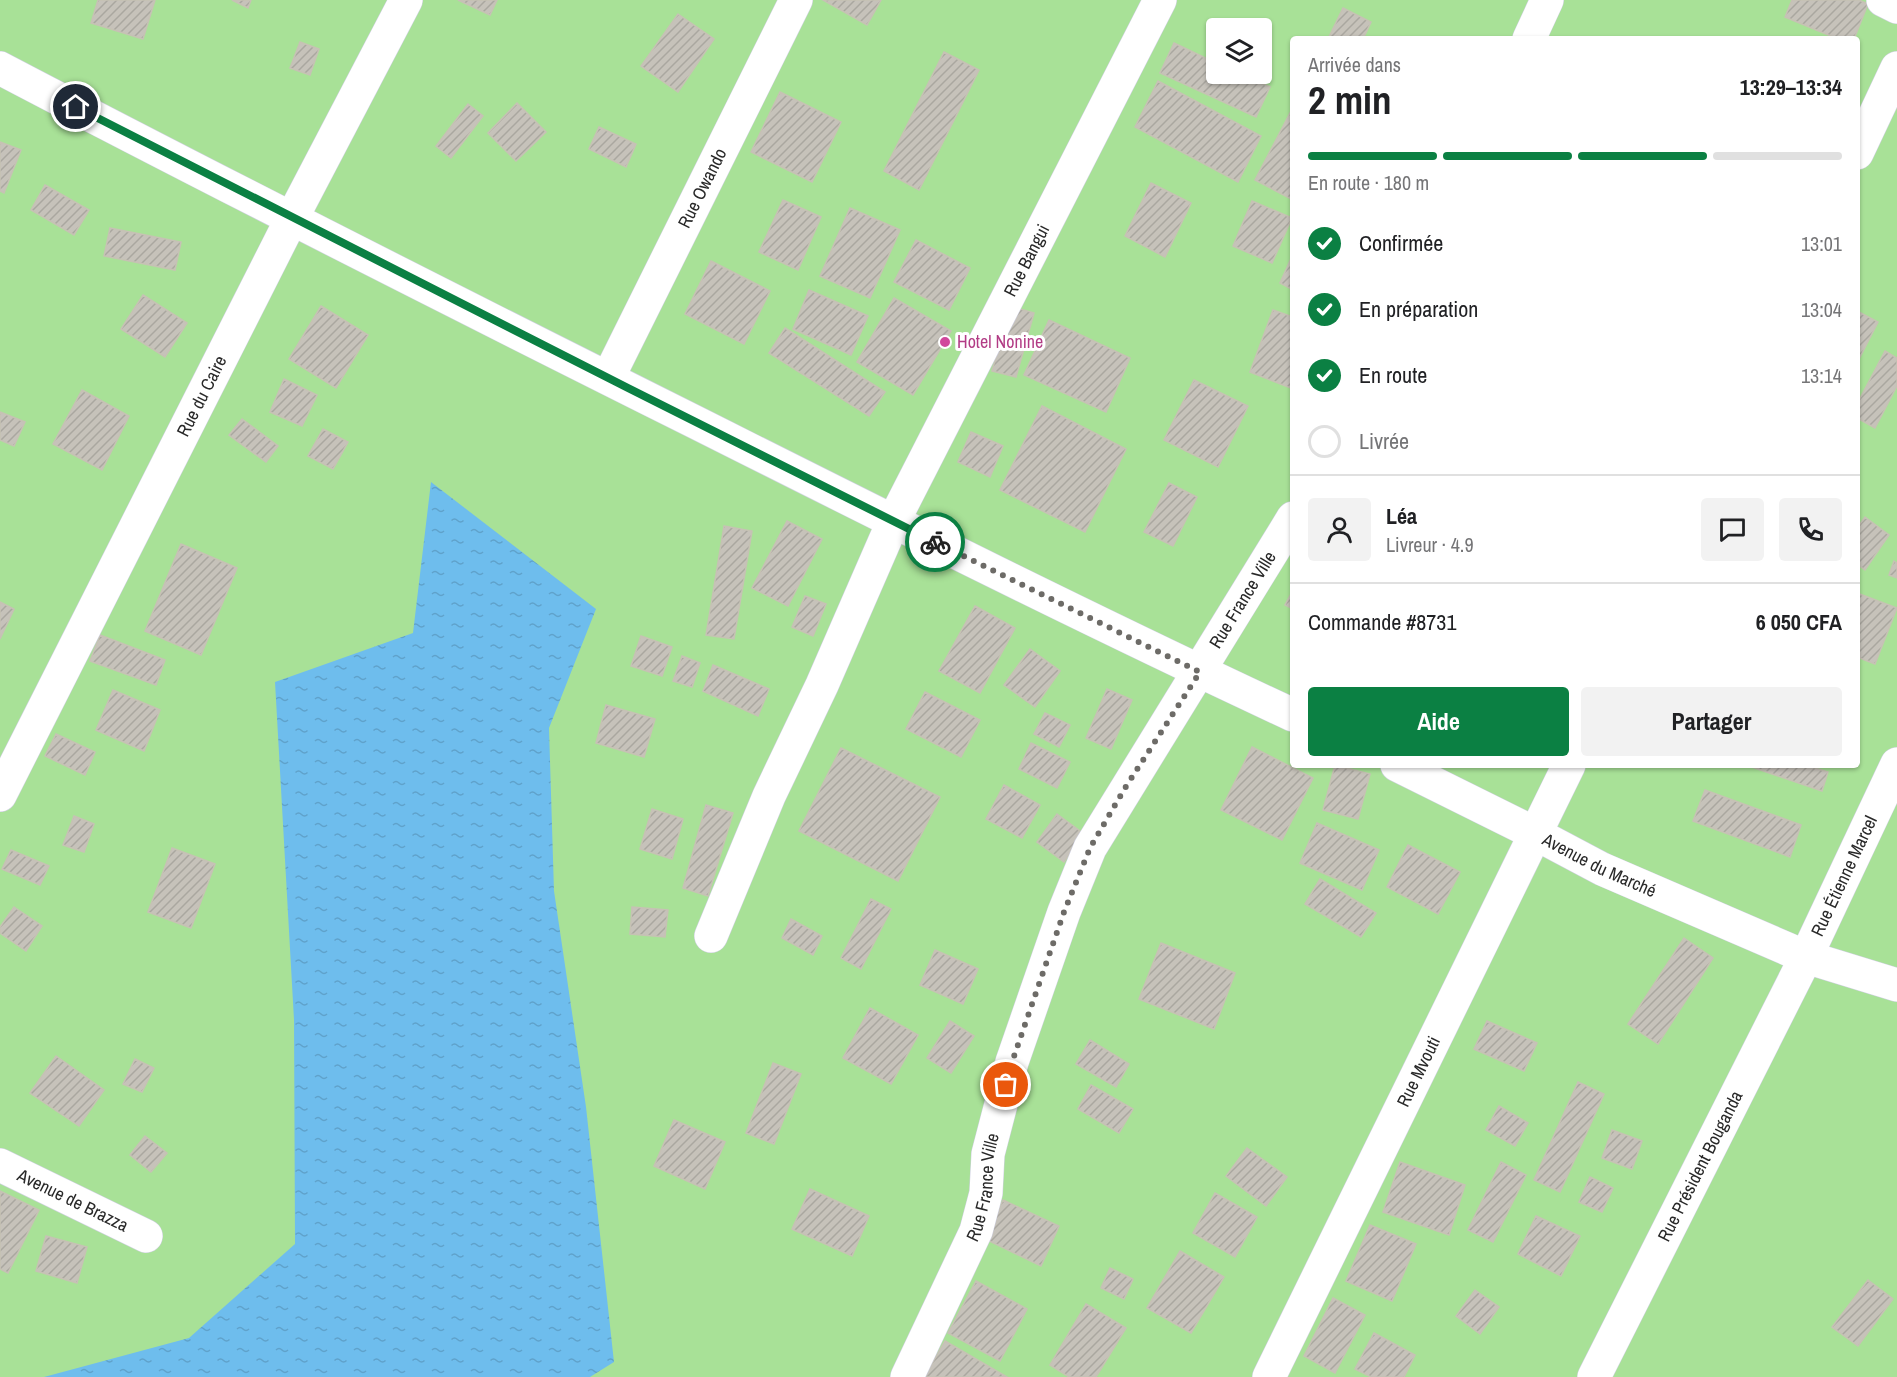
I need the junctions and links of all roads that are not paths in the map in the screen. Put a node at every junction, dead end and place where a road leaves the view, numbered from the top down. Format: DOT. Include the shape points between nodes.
graph roads {
  1 [pos="406,0"];
  2 [pos="796,0"];
  3 [pos="1160,0"];
  4 [pos="1548,0"];
  5 [pos="1883,0"];
  6 [pos="1897,7"];
  7 [pos="1530,36"];
  8 [pos="0,68"];
  9 [pos="1897,68"];
  10 [pos="1860,147"];
  11 [pos="292,218"];
  12 [pos="608,378"];
  13 [pos="893,522"];
  14 [pos="1290,523"];
  15 [pos="1200,672"];
  16 [pos="1290,714"];
  17 [pos="1897,764"];
  18 [pos="1403,768"];
  19 [pos="1568,768"];
  20 [pos="0,795"];
  21 [pos="1536,834"];
  22 [pos="711,936"];
  23 [pos="1806,957"];
  24 [pos="1897,985"];
  25 [pos="0,1165"];
  26 [pos="146,1236"];
  27 [pos="907,1377"];
  28 [pos="1269,1377"];
  29 [pos="1594,1377"];
  1 -- 11 [label="street, Rue du Caire"];
  2 -- 12 [label="street, Rue Owando"];
  3 -- 13 [label="street, Rue Bangui"];
  4 -- 7 [label="street"];
  5 -- 6 [label="street"];
  8 -- 11 [label="street"];
  9 -- 10 [label="street"];
  11 -- 12 [label="street"];
  11 -- 20 [label="street, Rue du Caire"];
  12 -- 13 [label="street"];
  13 -- 15 [label="street"];
  13 -- 22 [label="street, Rue Bangui" via="769,796"];
  14 -- 15 [label="street, Rue France Ville"];
  15 -- 16 [label="street"];
  15 -- 27 [label="street, Rue France Ville" via="1090,848 1012,1062 988,1154 986,1193 976,1231"];
  17 -- 23 [label="street, Rue Étienne Marcel"];
  18 -- 21 [label="street, Avenue du Marché"];
  19 -- 21 [label="street, Rue Mvouti"];
  21 -- 23 [label="street, Avenue du Marché" via="1602,869"];
  21 -- 28 [label="street, Rue Mvouti"];
  23 -- 24 [label="street, Avenue du Marché"];
  23 -- 29 [label="street, Rue Président Bouganda"];
  25 -- 26 [label="street, Avenue de Brazza"];
}
